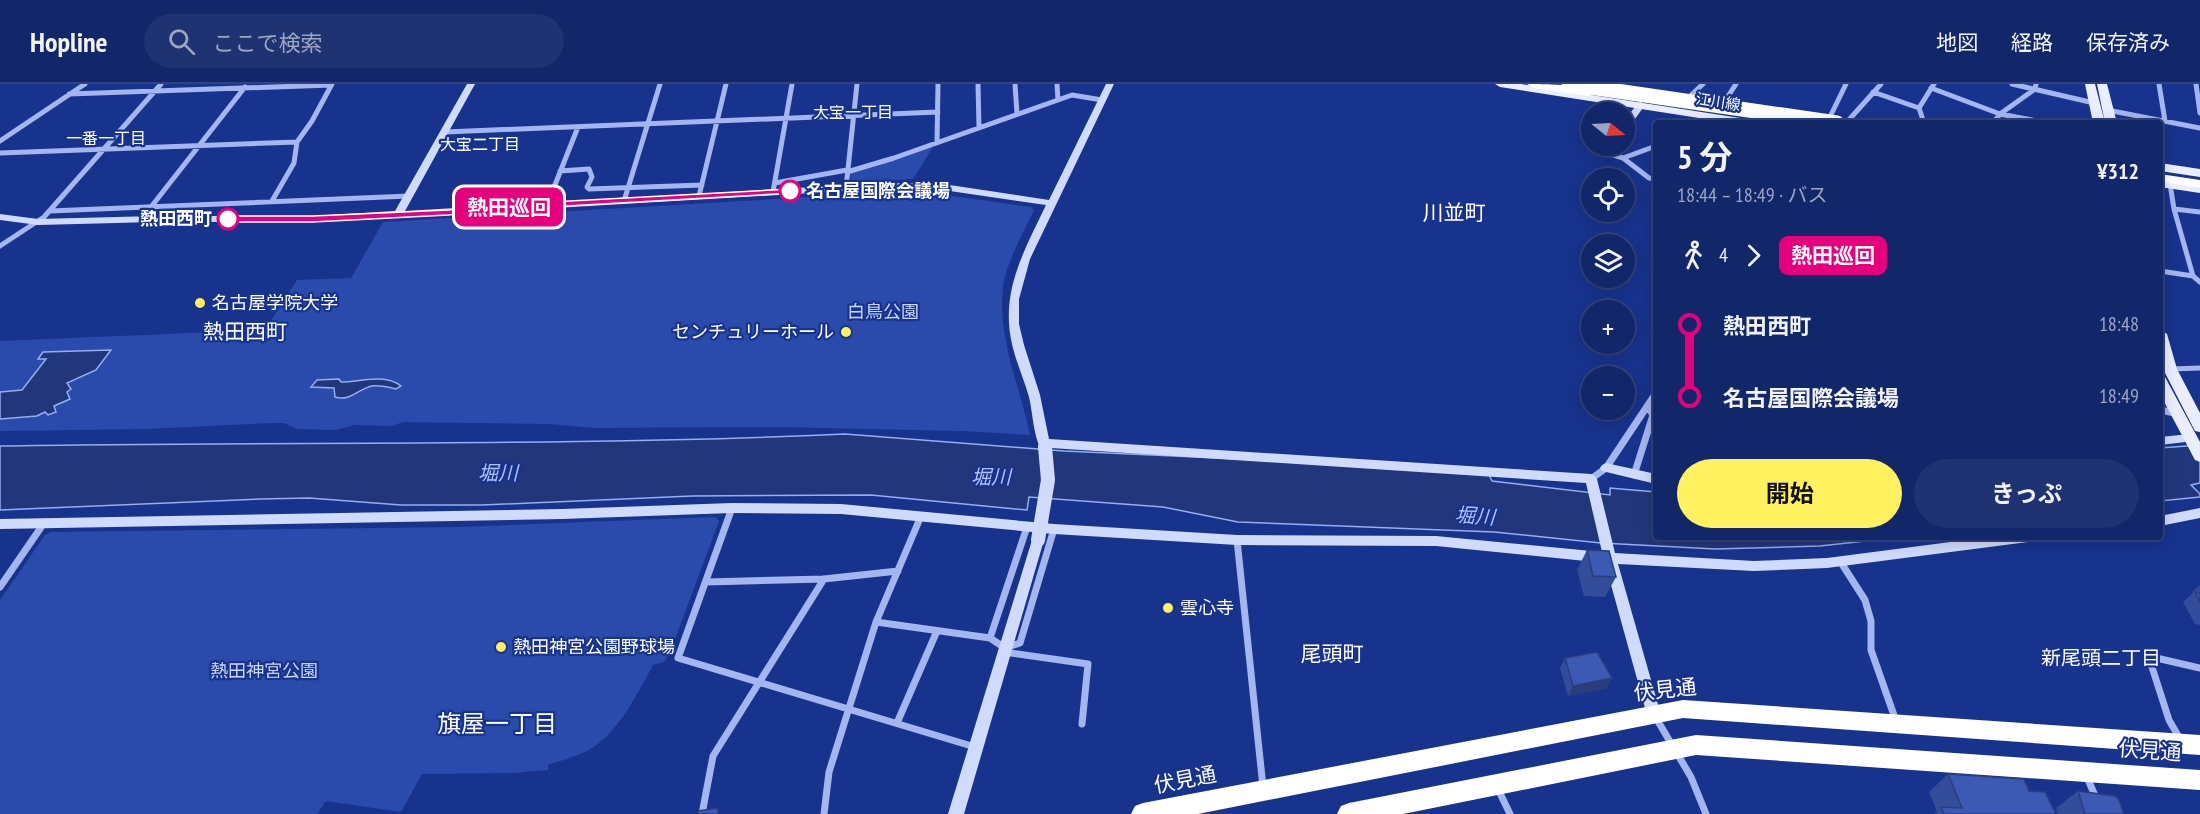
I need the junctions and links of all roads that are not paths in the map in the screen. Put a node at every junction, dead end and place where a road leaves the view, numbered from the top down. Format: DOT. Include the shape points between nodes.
graph roads {
  1 [pos="85,84"];
  2 [pos="161,84"];
  3 [pos="332,84"];
  4 [pos="471,84"];
  5 [pos="660,84"];
  6 [pos="726,84"];
  7 [pos="792,84"];
  8 [pos="857,84"];
  9 [pos="938,84"];
  10 [pos="978,84"];
  11 [pos="1015,84"];
  12 [pos="1057,84"];
  13 [pos="1110,84"];
  14 [pos="1500,84"];
  15 [pos="1533,84"];
  16 [pos="1569,84"];
  17 [pos="1588,84"];
  18 [pos="1703,84"];
  19 [pos="1736,84"];
  20 [pos="1846,84"];
  21 [pos="1881,84"];
  22 [pos="2012,84"];
  23 [pos="2090,84"];
  24 [pos="2102,84"];
  25 [pos="2159,84"];
  26 [pos="2196,84"];
  27 [pos="246,86"];
  28 [pos="1933,86"];
  29 [pos="2036,87"];
  30 [pos="154,91"];
  31 [pos="1874,92"];
  32 [pos="69,94"];
  33 [pos="1688,99"];
  34 [pos="1058,100"];
  35 [pos="1102,100"];
  36 [pos="2094,103"];
  37 [pos="1723,104"];
  38 [pos="1641,105"];
  39 [pos="1919,108"];
  40 [pos="2107,110"];
  41 [pos="938,112"];
  42 [pos="1635,113"];
  43 [pos="2200,113"];
  44 [pos="1017,114"];
  45 [pos="2000,114"];
  46 [pos="854,116"];
  47 [pos="786,118"];
  48 [pos="1713,120"];
  49 [pos="1774,120"];
  50 [pos="1825,120"];
  51 [pos="1826,120"];
  52 [pos="1839,120"];
  53 [pos="1841,120"];
  54 [pos="1923,120"];
  55 [pos="1995,120"];
  56 [pos="2032,120"];
  57 [pos="2097,120"];
  58 [pos="2110,120"];
  59 [pos="2160,120"];
  60 [pos="718,121"];
  61 [pos="2165,121"];
  62 [pos="648,123"];
  63 [pos="578,127"];
  64 [pos="979,128"];
  65 [pos="2200,128"];
  66 [pos="445,132"];
  67 [pos="0,141"];
  68 [pos="297,142"];
  69 [pos="937,143"];
  70 [pos="199,146"];
  71 [pos="1653,147"];
  72 [pos="104,150"];
  73 [pos="0,153"];
  74 [pos="1620,156"];
  75 [pos="1623,158"];
  76 [pos="2163,169"];
  77 [pos="560,171"];
  78 [pos="847,171"];
  79 [pos="2200,175"];
  80 [pos="1653,179"];
  81 [pos="2163,182"];
  82 [pos="2200,184"];
  83 [pos="702,185"];
  84 [pos="628,188"];
  85 [pos="774,188"];
  86 [pos="846,188"];
  87 [pos="2200,189"];
  88 [pos="409,196"];
  89 [pos="699,196"];
  90 [pos="272,201"];
  91 [pos="624,201"];
  92 [pos="1051,203"];
  93 [pos="547,205"];
  94 [pos="151,207"];
  95 [pos="2174,209"];
  96 [pos="50,211"];
  97 [pos="2200,212"];
  98 [pos="398,215"];
  99 [pos="0,217"];
  100 [pos="38,222"];
  101 [pos="0,246"];
  102 [pos="2163,271"];
  103 [pos="2193,276"];
  104 [pos="2200,282"];
  105 [pos="2163,358"];
  106 [pos="2200,368"];
  107 [pos="2165,374"];
  108 [pos="1653,399"];
  109 [pos="1648,407"];
  110 [pos="2163,411"];
  111 [pos="2176,413"];
  112 [pos="2194,435"];
  113 [pos="2163,440"];
  114 [pos="1046,445"];
  115 [pos="2200,456"];
  116 [pos="1606,468"];
  117 [pos="1634,476"];
  118 [pos="1653,479"];
  119 [pos="1591,481"];
  120 [pos="732,508"];
  121 [pos="2200,513"];
  122 [pos="922,515"];
  123 [pos="2163,520"];
  124 [pos="45,523"];
  125 [pos="0,524"];
  126 [pos="1028,527"];
  127 [pos="1054,529"];
  128 [pos="1237,540"];
  129 [pos="2004,540"];
  130 [pos="1609,554"];
  131 [pos="1840,561"];
  132 [pos="898,571"];
  133 [pos="824,579"];
  134 [pos="706,582"];
  135 [pos="0,587"];
  136 [pos="876,622"];
  137 [pos="937,631"];
  138 [pos="990,638"];
  139 [pos="1005,650"];
  140 [pos="2200,668"];
  141 [pos="760,682"];
  142 [pos="849,709"];
  143 [pos="1654,715"];
  144 [pos="897,723"];
  145 [pos="1082,724"];
  146 [pos="1897,724"];
  147 [pos="2192,745"];
  148 [pos="975,747"];
  149 [pos="1674,749"];
  150 [pos="2085,772"];
  151 [pos="2200,780"];
  152 [pos="1496,784"];
  153 [pos="1264,790"];
  154 [pos="2105,810"];
  155 [pos="702,814"];
  156 [pos="824,814"];
  157 [pos="956,814"];
  158 [pos="1143,814"];
  159 [pos="1349,814"];
  160 [pos="1510,814"];
  161 [pos="1706,814"];
  1 -- 32 [label="street"];
  2 -- 30 [label="street"];
  3 -- 27 [label="street"];
  3 -- 68 [label="street"];
  4 -- 66 [label="street"];
  5 -- 62 [label="street"];
  6 -- 60 [label="street"];
  7 -- 47 [label="street"];
  8 -- 46 [label="street"];
  9 -- 41 [label="street"];
  10 -- 64 [label="street"];
  11 -- 44 [label="street"];
  12 -- 34 [label="street"];
  13 -- 35 [label="street"];
  14 -- 38 [label="main road, 江川線"];
  15 -- 49 [label="highway"];
  16 -- 50 [label="highway, bridge"];
  17 -- 33 [label="main road, 江川線"];
  18 -- 33 [label="street"];
  19 -- 37 [label="street"];
  20 -- 52 [label="street"];
  21 -- 31 [label="street"];
  22 -- 29 [label="street"];
  23 -- 36 [label="main road"];
  24 -- 40 [label="main road"];
  25 -- 61 [label="street"];
  26 -- 43 [label="street"];
  27 -- 30 [label="street"];
  27 -- 70 [label="street"];
  28 -- 39 [label="street"];
  28 -- 45 [label="street"];
  29 -- 36 [label="street"];
  29 -- 45 [label="street"];
  30 -- 32 [label="street"];
  30 -- 72 [label="street"];
  31 -- 39 [label="street"];
  31 -- 53 [label="street"];
  32 -- 67 [label="street"];
  33 -- 37 [label="main road, 江川線"];
  34 -- 35 [label="street" via="1072,95"];
  34 -- 44 [label="street"];
  35 -- 92 [label="street"];
  36 -- 57 [label="main road"];
  37 -- 51 [label="main road, 江川線"];
  38 -- 42 [label="street"];
  38 -- 48 [label="main road, 江川線"];
  39 -- 54 [label="street"];
  40 -- 58 [label="main road"];
  40 -- 59 [label="street"];
  41 -- 46 [label="street"];
  41 -- 69 [label="street"];
  44 -- 64 [label="street"];
  45 -- 55 [label="street"];
  45 -- 56 [label="street"];
  46 -- 47 [label="street"];
  46 -- 78 [label="street"];
  47 -- 60 [label="street"];
  47 -- 85 [label="street"];
  60 -- 62 [label="street"];
  60 -- 83 [label="street"];
  61 -- 65 [label="street"];
  62 -- 63 [label="street"];
  62 -- 84 [label="street"];
  63 -- 66 [label="street"];
  63 -- 77 [label="street"];
  64 -- 69 [label="street"];
  66 -- 88 [label="street"];
  68 -- 70 [label="street"];
  68 -- 90 [label="street" via="294,163"];
  69 -- 78 [label="street"];
  70 -- 72 [label="street"];
  70 -- 94 [label="street"];
  71 -- 75 [label="street"];
  72 -- 73 [label="street"];
  72 -- 96 [label="street"];
  74 -- 75 [label="street"];
  75 -- 80 [label="street"];
  76 -- 79 [label="highway"];
  77 -- 84 [label="street" via="589,169 592,177 588,189"];
  77 -- 93 [label="street"];
  78 -- 85 [label="street"];
  78 -- 86 [label="street"];
  81 -- 82 [label="highway"];
  81 -- 87 [label="main road"];
  81 -- 95 [label="street"];
  83 -- 84 [label="street"];
  83 -- 89 [label="street"];
  84 -- 91 [label="street"];
  85 -- 86 [label="street"];
  85 -- 89 [label="street"];
  86 -- 92 [label="street" via="936,187"];
  88 -- 90 [label="street"];
  88 -- 98 [label="street"];
  89 -- 91 [label="street"];
  90 -- 94 [label="street"];
  91 -- 93 [label="street"];
  92 -- 114 [label="street" via="1025,259 1014,299 1018,345"];
  93 -- 98 [label="street"];
  94 -- 96 [label="street"];
  95 -- 97 [label="street"];
  95 -- 103 [label="street"];
  96 -- 100 [label="street"];
  98 -- 100 [label="street"];
  99 -- 100 [label="street"];
  100 -- 101 [label="street"];
  102 -- 103 [label="street"];
  103 -- 104 [label="street"];
  105 -- 107 [label="main road"];
  106 -- 107 [label="street"];
  107 -- 111 [label="main road"];
  107 -- 112 [label="main road"];
  108 -- 109 [label="street"];
  109 -- 116 [label="street"];
  109 -- 117 [label="street" via="1653,415"];
  110 -- 111 [label="street"];
  111 -- 112 [label="main road"];
  112 -- 113 [label="street"];
  112 -- 115 [label="main road"];
  114 -- 119 [label="street"];
  114 -- 139 [label="street, bridge" via="1048,480 1038,540"];
  116 -- 117 [label="street"];
  116 -- 119 [label="street"];
  117 -- 118 [label="street"];
  119 -- 130 [label="street"];
  120 -- 122 [label="street" via="841,509"];
  120 -- 124 [label="street"];
  120 -- 134 [label="street"];
  121 -- 123 [label="street"];
  122 -- 126 [label="street"];
  122 -- 132 [label="street"];
  124 -- 125 [label="street"];
  124 -- 135 [label="street"];
  126 -- 127 [label="street"];
  126 -- 138 [label="street"];
  127 -- 128 [label="street"];
  127 -- 139 [label="street" via="1020,643"];
  128 -- 130 [label="street" via="1436,541"];
  128 -- 153 [label="street"];
  129 -- 131 [label="street"];
  130 -- 131 [label="street" via="1754,566"];
  130 -- 143 [label="street"];
  131 -- 146 [label="street" via="1865,600 1871,621 1871,650"];
  132 -- 133 [label="street"];
  132 -- 136 [label="street"];
  133 -- 134 [label="street"];
  133 -- 141 [label="street"];
  134 -- 141 [label="street" via="678,658"];
  136 -- 137 [label="street"];
  136 -- 142 [label="street"];
  137 -- 138 [label="street"];
  137 -- 144 [label="street"];
  138 -- 139 [label="street"];
  139 -- 145 [label="street" via="1088,664"];
  139 -- 148 [label="street"];
  140 -- 147 [label="street" via="2152,657 2169,720"];
  141 -- 142 [label="street"];
  141 -- 155 [label="street" via="713,756"];
  142 -- 144 [label="street"];
  142 -- 156 [label="street" via="829,772"];
  143 -- 146 [label="highway, 伏見通" via="1683,709"];
  143 -- 149 [label="street"];
  143 -- 153 [label="highway, 伏見通"];
  144 -- 148 [label="street"];
  146 -- 147 [label="highway, 伏見通"];
  148 -- 157 [label="street"];
  149 -- 150 [label="highway, 伏見通" via="1696,745"];
  149 -- 152 [label="highway, 伏見通"];
  149 -- 161 [label="street"];
  150 -- 151 [label="highway, 伏見通"];
  150 -- 154 [label="street"];
  152 -- 159 [label="highway, 伏見通"];
  152 -- 160 [label="street"];
  153 -- 158 [label="highway, 伏見通"];
}
